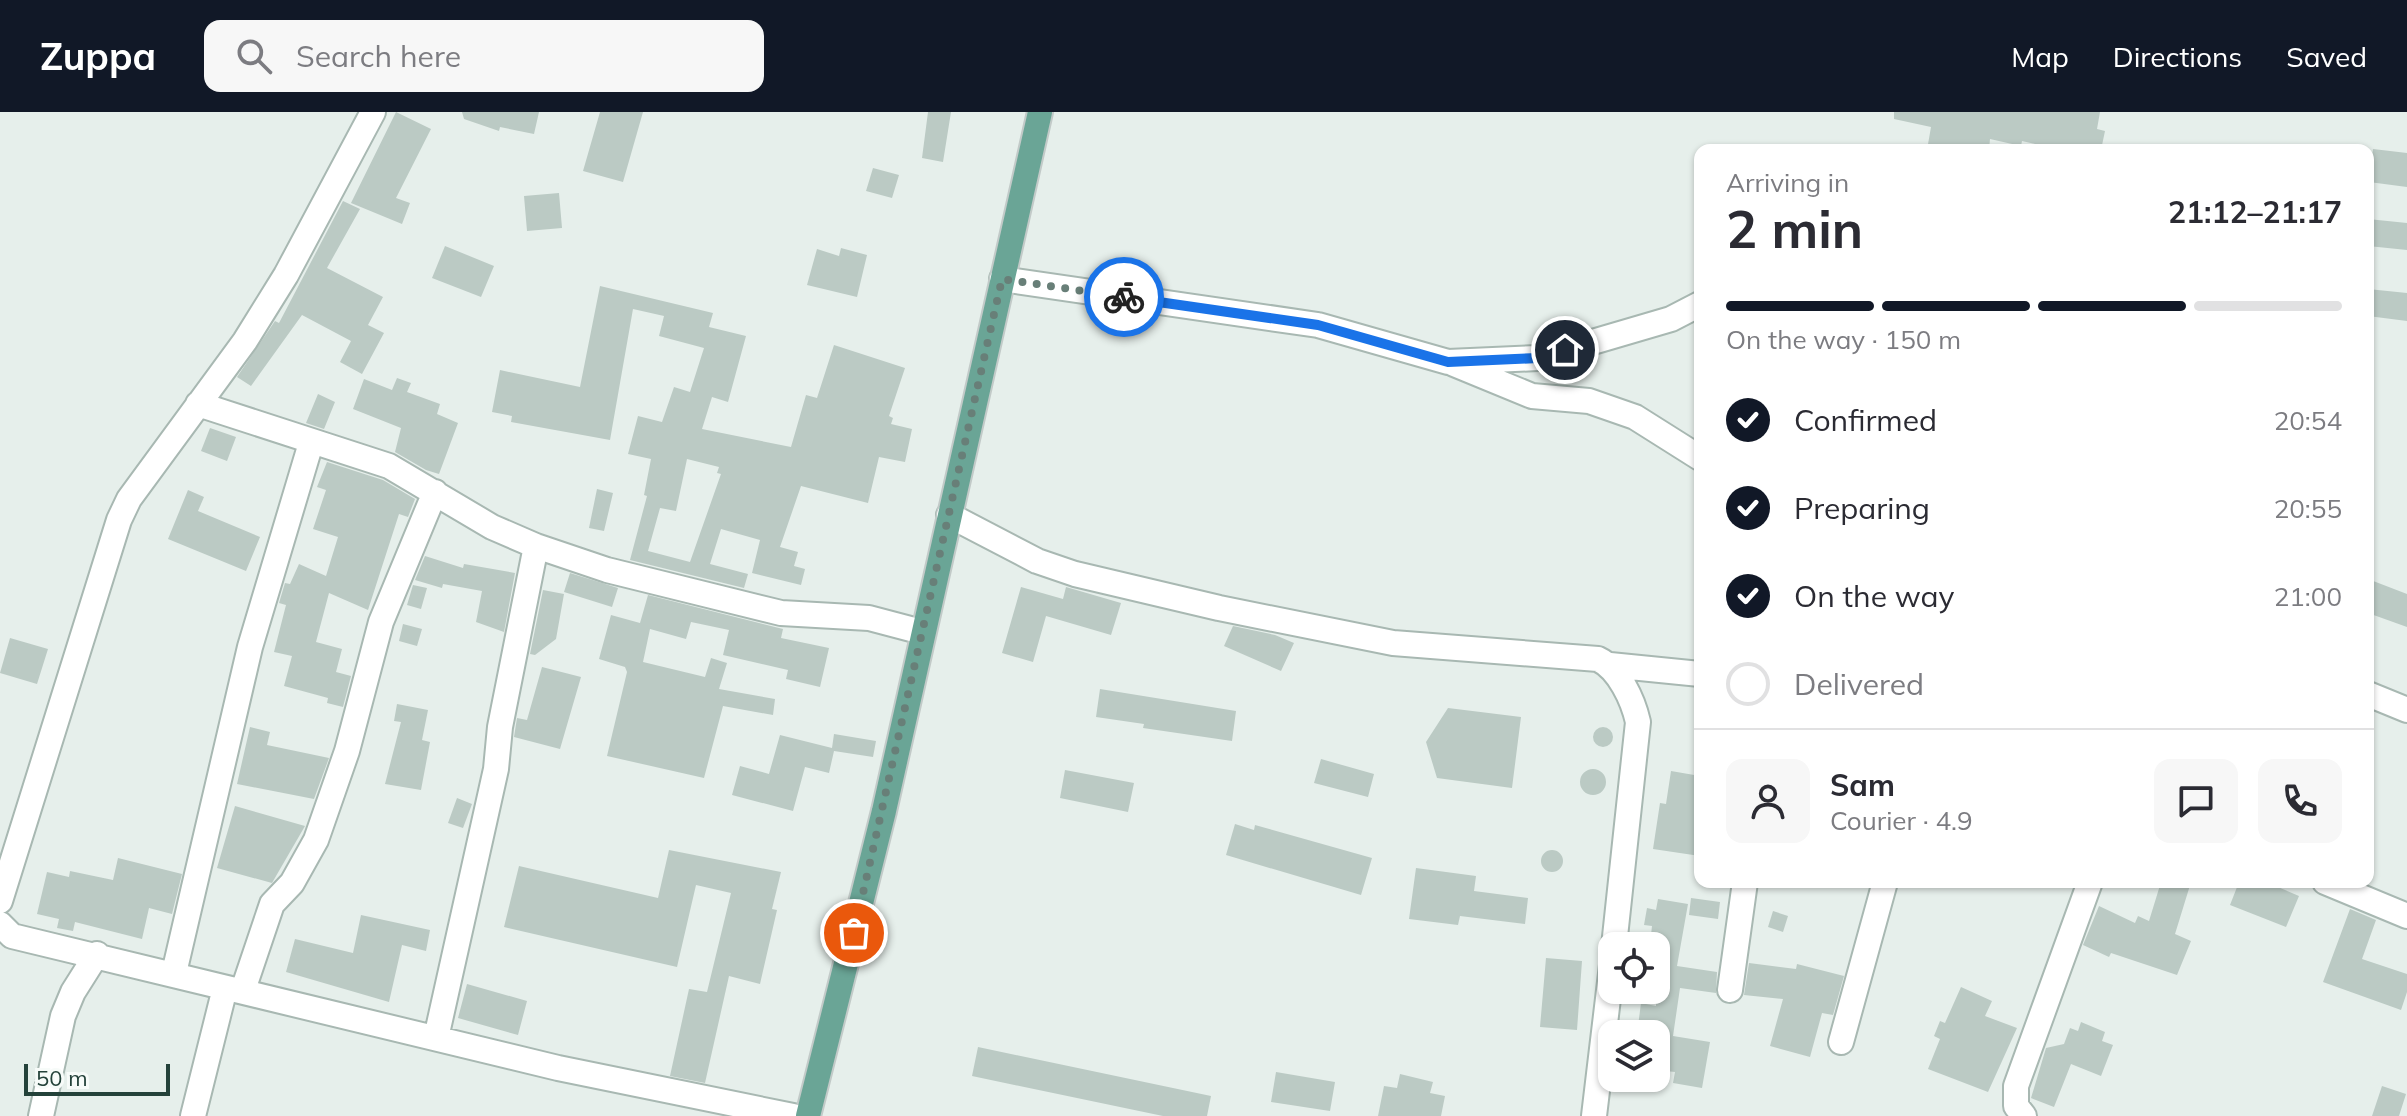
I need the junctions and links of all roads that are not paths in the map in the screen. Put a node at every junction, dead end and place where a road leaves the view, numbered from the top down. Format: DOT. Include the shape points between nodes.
graph roads {
  1 [pos="373,112"];
  2 [pos="1040,112"];
  3 [pos="1002,279"];
  4 [pos="1694,307"];
  5 [pos="1448,362"];
  6 [pos="198,404"];
  7 [pos="311,443"];
  8 [pos="1694,454"];
  9 [pos="435,492"];
  10 [pos="949,515"];
  11 [pos="536,546"];
  12 [pos="922,632"];
  13 [pos="1610,665"];
  14 [pos="1694,673"];
  15 [pos="2374,696"];
  16 [pos="2407,710"];
  17 [pos="1744,888"];
  18 [pos="1883,888"];
  19 [pos="2088,888"];
  20 [pos="2339,888"];
  21 [pos="0,901"];
  22 [pos="2407,916"];
  23 [pos="0,924"];
  24 [pos="1616,932"];
  25 [pos="97,954"];
  26 [pos="174,973"];
  27 [pos="234,989"];
  28 [pos="1730,990"];
  29 [pos="1607,1004"];
  30 [pos="436,1038"];
  31 [pos="1841,1042"];
  32 [pos="723,1110"];
  33 [pos="41,1116"];
  34 [pos="193,1116"];
  35 [pos="793,1116"];
  36 [pos="808,1116"];
  37 [pos="1594,1116"];
  38 [pos="2024,1116"];
  1 -- 6 [label="street" via="286,275"];
  2 -- 3 [label="main road"];
  3 -- 5 [label="street" via="1318,325"];
  3 -- 10 [label="main road"];
  4 -- 5 [label="street" via="1671,319 1538,358"];
  5 -- 8 [label="street" via="1532,396 1589,401 1635,417"];
  6 -- 7 [label="street"];
  6 -- 21 [label="street" via="119,520"];
  7 -- 9 [label="street" via="389,466"];
  7 -- 26 [label="street" via="250,647"];
  9 -- 11 [label="street"];
  9 -- 27 [label="street" via="381,622 347,751 316,840 292,883 272,904"];
  10 -- 12 [label="main road"];
  10 -- 13 [label="street" via="1037,561 1219,608 1393,643 1598,659"];
  11 -- 12 [label="street" via="720,600 781,613 869,618"];
  11 -- 30 [label="street" via="496,769"];
  12 -- 36 [label="main road" via="884,811"];
  13 -- 14 [label="street"];
  13 -- 24 [label="street" via="1638,722"];
  15 -- 16 [label="street"];
  17 -- 28 [label="street"];
  18 -- 31 [label="street"];
  19 -- 38 [label="street" via="2016,1086 2016,1106"];
  20 -- 22 [label="street"];
  23 -- 25 [label="street" via="12,936"];
  25 -- 26 [label="street"];
  25 -- 33 [label="street" via="63,1016"];
  26 -- 27 [label="street"];
  27 -- 30 [label="street"];
  27 -- 34 [label="street"];
  29 -- 37 [label="street"];
  30 -- 32 [label="street"];
  32 -- 35 [label="street"];
}
